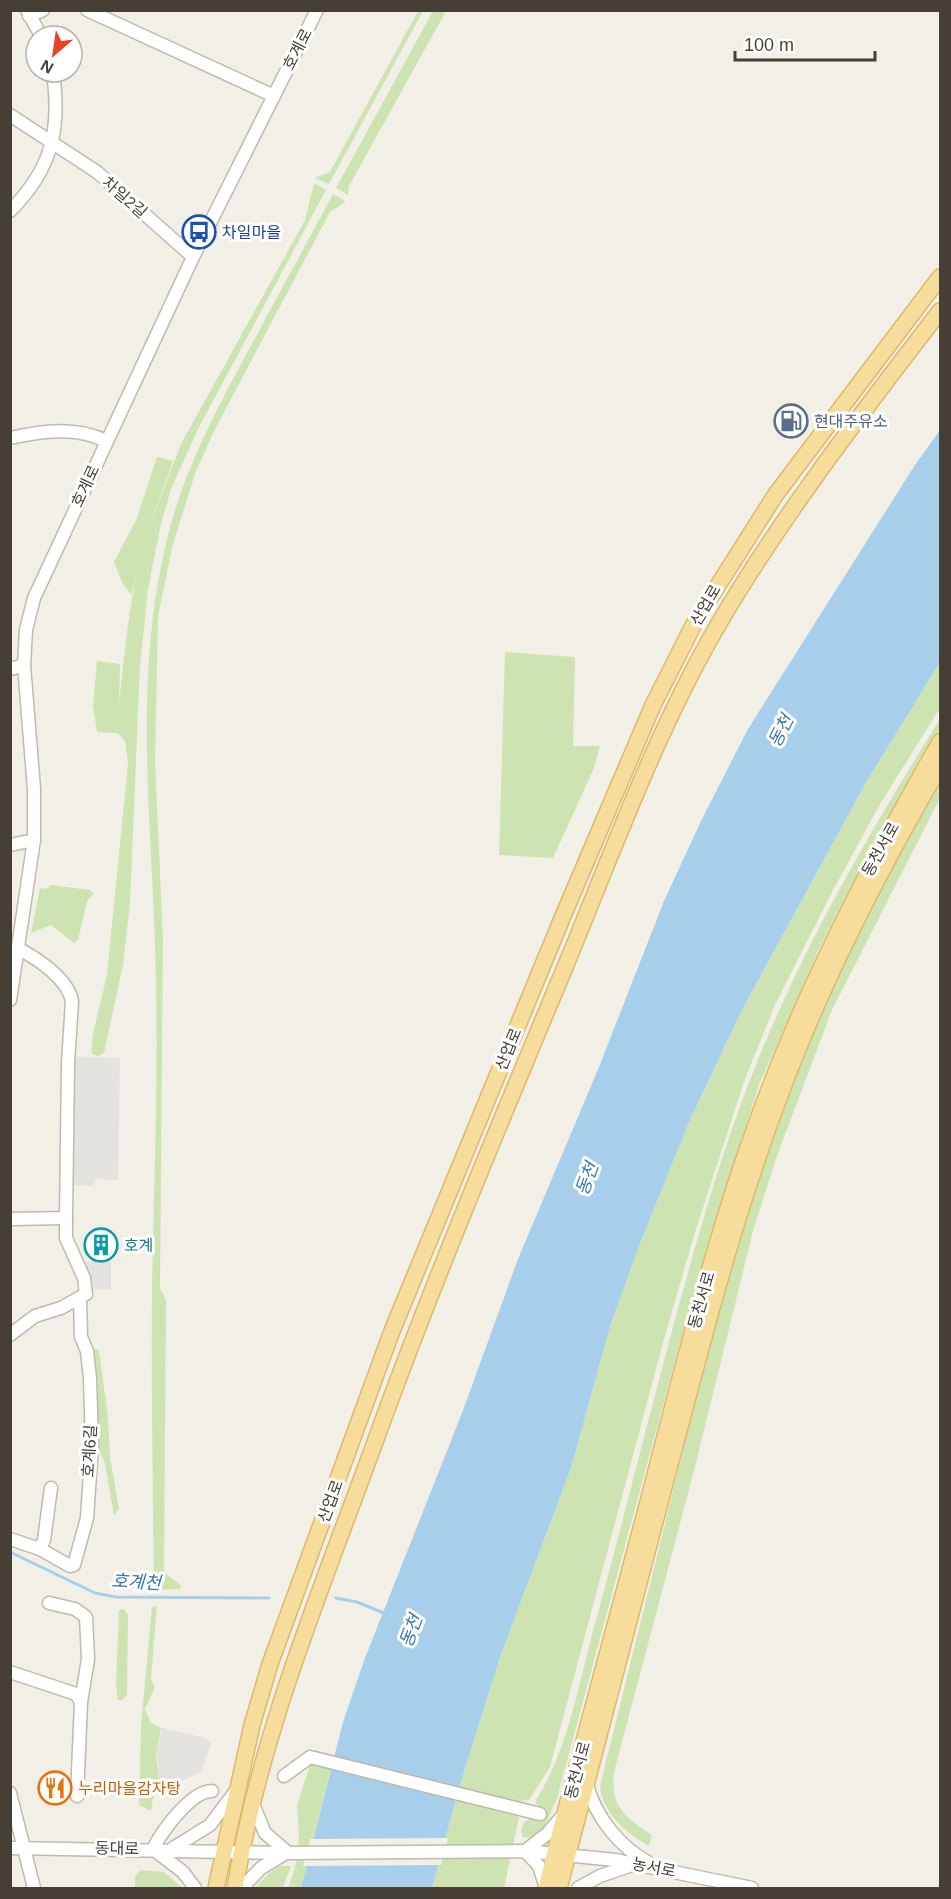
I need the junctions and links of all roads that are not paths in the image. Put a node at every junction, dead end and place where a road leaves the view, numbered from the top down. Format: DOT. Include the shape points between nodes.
graph roads {
  1 [pos="43,10"];
  2 [pos="87,10"];
  3 [pos="317,10"];
  4 [pos="28,13"];
  5 [pos="54,84"];
  6 [pos="274,96"];
  7 [pos="10,115"];
  8 [pos="52,142"];
  9 [pos="10,211"];
  10 [pos="193,257"];
  11 [pos="940,277"];
  12 [pos="940,311"];
  13 [pos="10,438"];
  14 [pos="106,441"];
  15 [pos="24,665"];
  16 [pos="10,669"];
  17 [pos="940,742"];
  18 [pos="940,766"];
  19 [pos="34,840"];
  20 [pos="10,845"];
  21 [pos="19,948"];
  22 [pos="10,1000"];
  23 [pos="66,1218"];
  24 [pos="10,1219"];
  25 [pos="80,1299"];
  26 [pos="10,1335"];
  27 [pos="51,1488"];
  28 [pos="10,1539"];
  29 [pos="40,1549"];
  30 [pos="49,1603"];
  31 [pos="10,1672"];
  32 [pos="81,1702"];
  33 [pos="284,1776"];
  34 [pos="587,1785"];
  35 [pos="237,1789"];
  36 [pos="207,1792"];
  37 [pos="77,1796"];
  38 [pos="11,1797"];
  39 [pos="253,1804"];
  40 [pos="566,1811"];
  41 [pos="540,1814"];
  42 [pos="10,1848"];
  43 [pos="26,1848"];
  44 [pos="153,1849"];
  45 [pos="171,1849"];
  46 [pos="223,1851"];
  47 [pos="242,1851"];
  48 [pos="525,1851"];
  49 [pos="288,1853"];
  50 [pos="561,1854"];
  51 [pos="637,1864"];
  52 [pos="655,1867"];
  53 [pos="34,1888"];
  54 [pos="195,1888"];
  55 [pos="216,1888"];
  56 [pos="235,1888"];
  57 [pos="242,1888"];
  58 [pos="546,1888"];
  59 [pos="559,1888"];
  60 [pos="578,1888"];
  61 [pos="752,1888"];
  1 -- 4 [label="street"];
  2 -- 6 [label="street"];
  3 -- 6 [label="street, 호계로"];
  5 -- 8 [label="street" via="57,112"];
  6 -- 10 [label="street, 호계로"];
  7 -- 8 [label="street, 차일2길"];
  8 -- 9 [label="street" via="39,178"];
  8 -- 10 [label="street, 차일2길" via="111,184"];
  10 -- 14 [label="street, 호계로"];
  11 -- 35 [label="main road, 산업로" via="776,494 696,620 653,705 392,1331 270,1664"];
  12 -- 39 [label="main road, 산업로" via="762,555 716,629 673,713 413,1337 291,1669"];
  13 -- 14 [label="street" via="61,432"];
  14 -- 15 [label="street, 호계로" via="34,598 26,630"];
  15 -- 16 [label="street"];
  15 -- 19 [label="street, 호계로"];
  17 -- 40 [label="main road, 동천서로" via="850,903 769,1089 730,1201 695,1321"];
  18 -- 34 [label="main road, 동천서로" via="866,900 816,1006 745,1194 706,1327"];
  19 -- 20 [label="street"];
  19 -- 21 [label="street, 호계로"];
  21 -- 22 [label="street, 호계로"];
  21 -- 23 [label="street, 호계6길" via="40,962 71,994"];
  23 -- 24 [label="street"];
  23 -- 25 [label="street, 호계6길" via="66,1238 86,1289"];
  25 -- 26 [label="street" via="35,1316"];
  25 -- 29 [label="street, 호계6길" via="81,1337 89,1363 91,1400 87,1518 74,1565"];
  27 -- 29 [label="street"];
  28 -- 29 [label="street, 호계6길"];
  30 -- 32 [label="street" via="75,1609 86,1617 88,1659"];
  31 -- 32 [label="street" via="76,1694"];
  32 -- 37 [label="street"];
  33 -- 41 [label="street" via="310,1757"];
  34 -- 50 [label="main road, 동천서로"];
  34 -- 52 [label="street" via="597,1811 616,1837"];
  35 -- 45 [label="street" via="210,1824"];
  35 -- 46 [label="main road, 산업로"];
  36 -- 44 [label="street" via="164,1831"];
  38 -- 43 [label="street"];
  39 -- 47 [label="main road, 산업로"];
  39 -- 49 [label="street" via="265,1833"];
  40 -- 48 [label="street" via="547,1834"];
  40 -- 50 [label="main road, 동천서로"];
  42 -- 43 [label="street, 동대로"];
  43 -- 44 [label="street, 동대로"];
  43 -- 53 [label="street"];
  44 -- 45 [label="street, 동대로"];
  44 -- 54 [label="street" via="177,1866"];
  45 -- 46 [label="street, 동대로"];
  46 -- 47 [label="street, 동대로"];
  46 -- 55 [label="main road, 산업로"];
  47 -- 49 [label="street, 동대로"];
  47 -- 56 [label="main road, 산업로"];
  48 -- 49 [label="street, 농서로"];
  48 -- 50 [label="street, 농서로"];
  48 -- 58 [label="street" via="539,1866"];
  49 -- 57 [label="street" via="261,1868"];
  50 -- 51 [label="street, 농서로"];
  50 -- 58 [label="main road, 동천서로"];
  50 -- 59 [label="main road, 동천서로"];
  51 -- 52 [label="street, 농서로"];
  51 -- 60 [label="street"];
  52 -- 61 [label="street, 농서로"];
}
